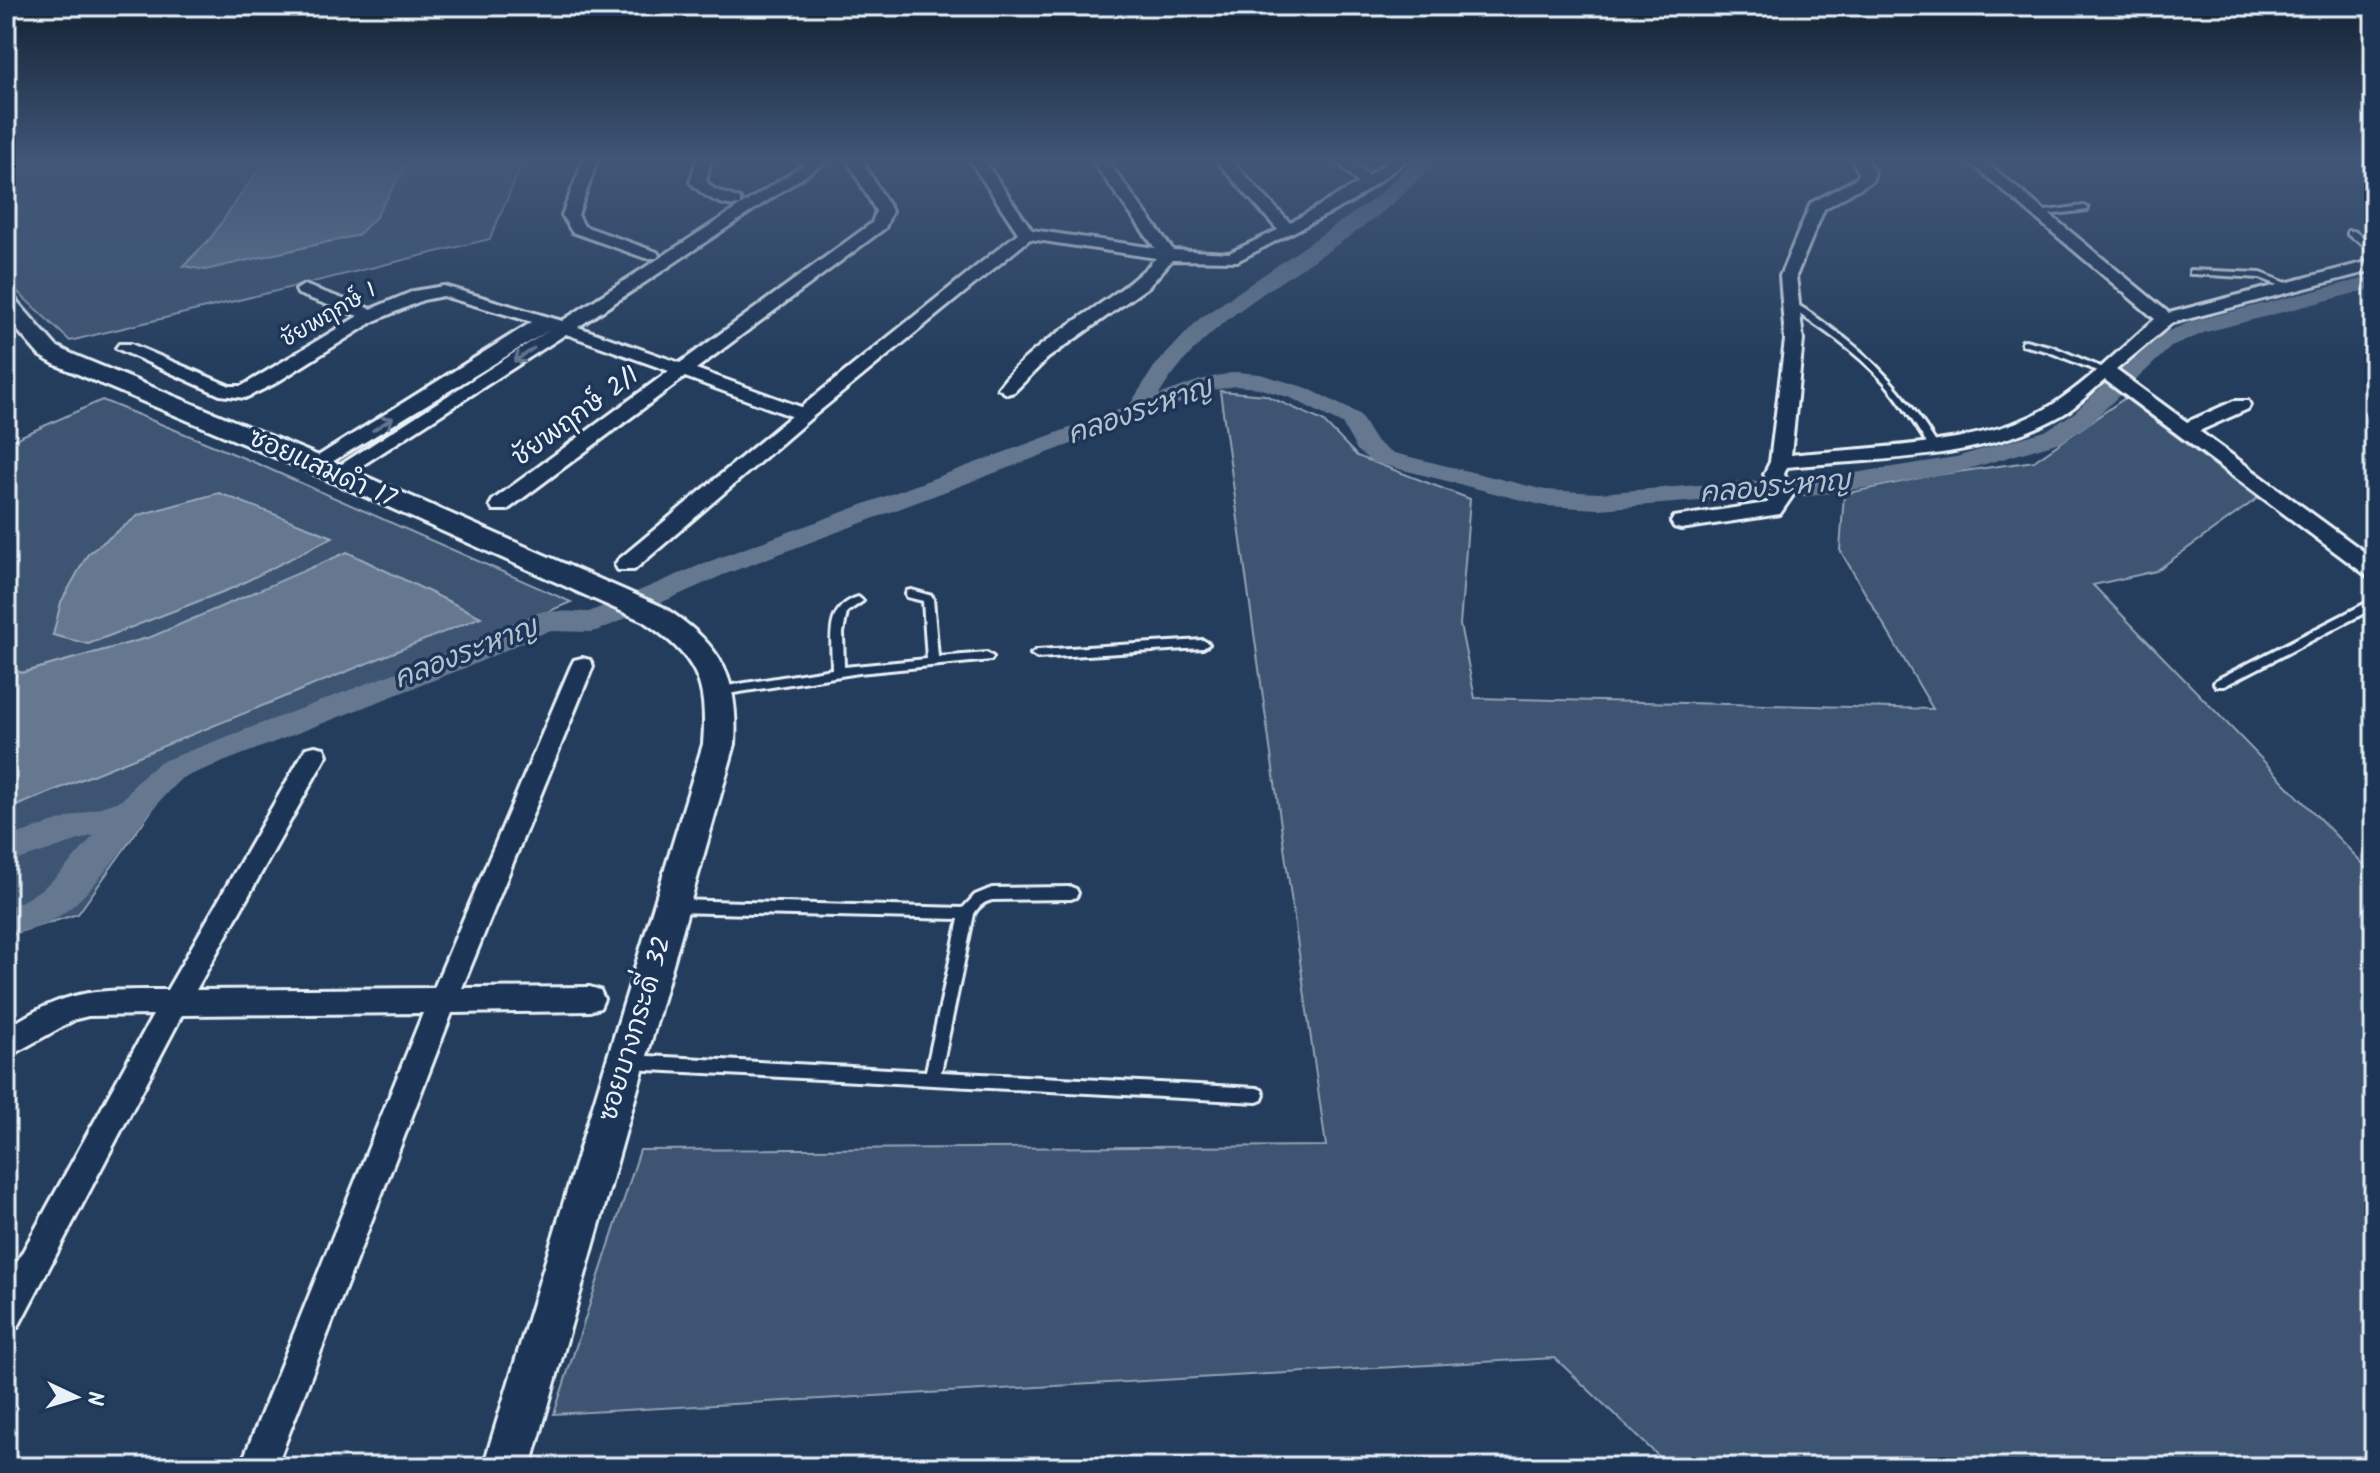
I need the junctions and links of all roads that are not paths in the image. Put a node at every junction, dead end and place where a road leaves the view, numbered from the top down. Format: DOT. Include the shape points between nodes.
graph roads {
  1 [pos="577,228"];
  2 [pos="875,228"];
  3 [pos="1023,228"];
  4 [pos="1148,228"];
  5 [pos="1285,228"];
  6 [pos="1294,228"];
  7 [pos="1807,228"];
  8 [pos="2055,228"];
  9 [pos="705,229"];
  10 [pos="1288,231"];
  11 [pos="2351,233"];
  12 [pos="1027,234"];
  13 [pos="2374,249"];
  14 [pos="651,255"];
  15 [pos="1168,255"];
  16 [pos="2374,265"];
  17 [pos="2193,272"];
  18 [pos="2292,287"];
  19 [pos="612,288"];
  20 [pos="304,290"];
  21 [pos="6,303"];
  22 [pos="1790,304"];
  23 [pos="374,316"];
  24 [pos="2166,319"];
  25 [pos="546,321"];
  26 [pos="564,328"];
  27 [pos="2025,343"];
  28 [pos="125,348"];
  29 [pos="683,370"];
  30 [pos="468,371"];
  31 [pos="2108,374"];
  32 [pos="489,379"];
  33 [pos="1007,388"];
  34 [pos="2241,405"];
  35 [pos="804,414"];
  36 [pos="2184,431"];
  37 [pos="1933,446"];
  38 [pos="1777,468"];
  39 [pos="327,470"];
  40 [pos="500,505"];
  41 [pos="1681,522"];
  42 [pos="626,565"];
  43 [pos="2374,570"];
  44 [pos="911,594"];
  45 [pos="858,601"];
  46 [pos="2374,603"];
  47 [pos="653,614"];
  48 [pos="1203,644"];
  49 [pos="1037,654"];
  50 [pos="987,657"];
  51 [pos="933,662"];
  52 [pos="582,666"];
  53 [pos="838,672"];
  54 [pos="2220,683"];
  55 [pos="721,691"];
  56 [pos="315,755"];
  57 [pos="1071,893"];
  58 [pos="673,906"];
  59 [pos="967,914"];
  60 [pos="443,999"];
  61 [pos="590,999"];
  62 [pos="174,1003"];
  63 [pos="6,1045"];
  64 [pos="626,1062"];
  65 [pos="932,1078"];
  66 [pos="1257,1095"];
  67 [pos="6,1315"];
  68 [pos="258,1467"];
  69 [pos="507,1467"];
  1 -- 14 [label="street"];
  2 -- 29 [label="street, ชัยพฤกษ์ 2/1"];
  3 -- 12 [label="street"];
  4 -- 15 [label="street"];
  5 -- 10 [label="street"];
  6 -- 10 [label="street"];
  7 -- 22 [label="street" via="1788,276"];
  8 -- 24 [label="street"];
  9 -- 14 [label="street"];
  9 -- 19 [label="street"];
  10 -- 15 [label="street" via="1231,258"];
  11 -- 13 [label="lane"];
  12 -- 15 [label="street"];
  12 -- 35 [label="street"];
  14 -- 19 [label="street"];
  15 -- 33 [label="street" via="1143,282 1042,354"];
  16 -- 18 [label="street"];
  17 -- 18 [label="lane" via="2261,276"];
  18 -- 24 [label="street"];
  19 -- 25 [label="street"];
  19 -- 26 [label="street"];
  20 -- 23 [label="street"];
  21 -- 39 [label="street, ซอยแสมดำ 17" via="48,351 63,359"];
  22 -- 37 [label="lane" via="1877,367 1908,403"];
  22 -- 38 [label="street" via="1794,340"];
  23 -- 25 [label="street, ชัยพฤกษ์ 1" via="414,295 444,291"];
  23 -- 28 [label="street, ชัยพฤกษ์ 1" via="245,392 227,391"];
  24 -- 31 [label="street"];
  25 -- 26 [label="street, ชัยพฤกษ์ 1"];
  25 -- 30 [label="street"];
  26 -- 29 [label="street, ชัยพฤกษ์ 1"];
  26 -- 32 [label="street, one-way"];
  27 -- 31 [label="lane"];
  29 -- 35 [label="street, ชัยพฤกษ์ 1"];
  29 -- 40 [label="street, ชัยพฤกษ์ 2/1"];
  30 -- 32 [label="street"];
  39 -- 30 [label="street, one-way"];
  31 -- 36 [label="street"];
  31 -- 37 [label="street" via="2021,428 1974,442"];
  32 -- 39 [label="street"];
  34 -- 36 [label="street"];
  35 -- 42 [label="street"];
  36 -- 43 [label="street"];
  37 -- 38 [label="street"];
  38 -- 41 [label="street" via="1783,495 1773,509"];
  39 -- 47 [label="street, ซอยแสมดำ 17"];
  44 -- 51 [label="lane" via="928,599"];
  45 -- 53 [label="lane" via="848,605 839,621"];
  46 -- 54 [label="lane"];
  47 -- 55 [label="street, ซอยบางกระดี่ 32" via="685,634 707,660"];
  48 -- 49 [label="lane"];
  50 -- 51 [label="lane"];
  51 -- 53 [label="lane"];
  52 -- 60 [label="street"];
  53 -- 55 [label="lane"];
  55 -- 58 [label="street, ซอยบางกระดี่ 32" via="719,744"];
  56 -- 62 [label="street"];
  57 -- 59 [label="lane" via="981,896"];
  58 -- 59 [label="lane"];
  58 -- 64 [label="street, ซอยบางกระดี่ 32"];
  59 -- 65 [label="lane"];
  60 -- 61 [label="street"];
  60 -- 62 [label="street"];
  60 -- 68 [label="street"];
  62 -- 63 [label="street" via="88,1003 36,1024"];
  62 -- 67 [label="street"];
  64 -- 65 [label="lane"];
  64 -- 69 [label="street, ซอยบางกระดี่ 32"];
  65 -- 66 [label="lane"];
}
